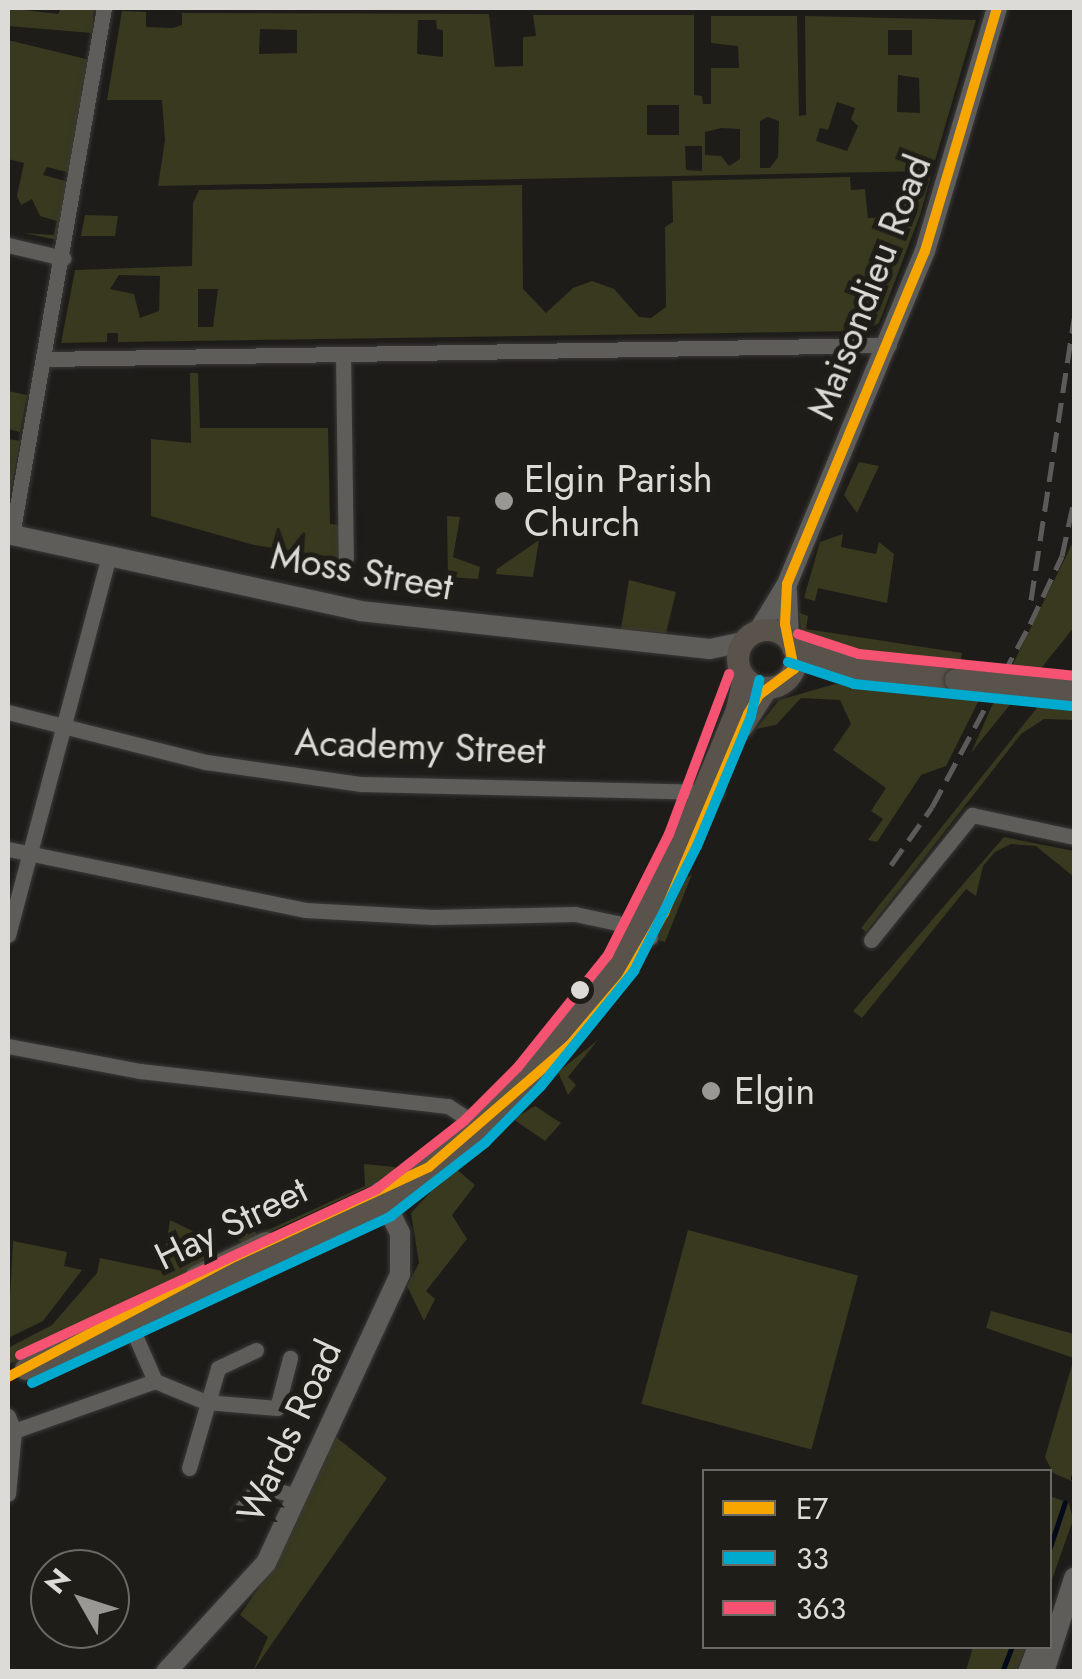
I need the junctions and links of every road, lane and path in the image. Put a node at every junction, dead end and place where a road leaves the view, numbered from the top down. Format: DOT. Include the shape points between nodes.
graph roads {
  1 [pos="104,8"];
  2 [pos="998,8"];
  3 [pos="8,245"];
  4 [pos="64,258"];
  5 [pos="888,344"];
  6 [pos="343,354"];
  7 [pos="44,359"];
  8 [pos="10,535"];
  9 [pos="108,558"];
  10 [pos="346,558"];
  11 [pos="787,584"];
  12 [pos="751,637"];
  13 [pos="791,645"];
  14 [pos="710,649"];
  15 [pos="856,668"];
  16 [pos="742,672"];
  17 [pos="776,684"];
  18 [pos="1074,690"];
  19 [pos="8,712"];
  20 [pos="65,728"];
  21 [pos="710,790"];
  22 [pos="1074,836"];
  23 [pos="8,849"];
  24 [pos="30,854"];
  25 [pos="8,936"];
  26 [pos="644,936"];
  27 [pos="871,940"];
  28 [pos="8,1046"];
  29 [pos="479,1126"];
  30 [pos="382,1197"];
  31 [pos="128,1319"];
  32 [pos="256,1350"];
  33 [pos="290,1358"];
  34 [pos="17,1373"];
  35 [pos="155,1381"];
  36 [pos="206,1402"];
  37 [pos="11,1423"];
  38 [pos="188,1468"];
  39 [pos="8,1494"];
  40 [pos="298,1496"];
  41 [pos="240,1511"];
  42 [pos="1074,1562"];
  43 [pos="1074,1578"];
  44 [pos="1052,1613"];
  45 [pos="1052,1647"];
  46 [pos="166,1672"];
  1 -- 4 [label="street"];
  2 -- 5 [label="street, Maisondieu Road" via="943,200"];
  3 -- 4 [label="street"];
  4 -- 7 [label="street"];
  5 -- 6 [label="street"];
  5 -- 11 [label="street, Maisondieu Road"];
  6 -- 7 [label="street"];
  6 -- 10 [label="street"];
  7 -- 8 [label="street"];
  8 -- 9 [label="street, Moss Street"];
  9 -- 14 [label="street, Moss Street" via="360,611"];
  9 -- 20 [label="street"];
  11 -- 12 [label="street, Maisondieu Road"];
  11 -- 13 [label="street, Maisondieu Road"];
  12 -- 13 [label="main road"];
  12 -- 14 [label="street, Moss Street"];
  12 -- 16 [label="main road"];
  13 -- 15 [label="main road"];
  13 -- 17 [label="main road" via="796,662"];
  14 -- 16 [label="street, Moss Street"];
  15 -- 17 [label="main road"];
  15 -- 18 [label="main road, bridge"];
  16 -- 17 [label="main road"];
  16 -- 21 [label="main road"];
  17 -- 21 [label="main road" via="748,714"];
  19 -- 20 [label="street, Academy Street"];
  20 -- 21 [label="street, Academy Street" via="206,762 360,784"];
  20 -- 24 [label="street"];
  21 -- 26 [label="main road, Hay Street"];
  22 -- 27 [label="street" via="972,815"];
  23 -- 24 [label="street"];
  24 -- 25 [label="street"];
  24 -- 26 [label="street" via="304,910 432,917 575,914"];
  26 -- 29 [label="main road, Hay Street" via="529,1077"];
  28 -- 29 [label="street" via="140,1071 448,1106"];
  29 -- 30 [label="main road, Hay Street"];
  30 -- 31 [label="main road, Hay Street"];
  30 -- 40 [label="street, Wards Road" via="400,1233 400,1274"];
  31 -- 34 [label="main road, Hay Street"];
  31 -- 35 [label="street"];
  32 -- 36 [label="street" via="218,1368"];
  33 -- 36 [label="street" via="277,1408"];
  35 -- 36 [label="street"];
  35 -- 37 [label="street"];
  36 -- 38 [label="street"];
  37 -- 39 [label="street"];
  40 -- 41 [label="street" via="259,1486"];
  40 -- 46 [label="street, Wards Road" via="266,1563"];
  42 -- 44 [label="street"];
  43 -- 45 [label="street"];
}
